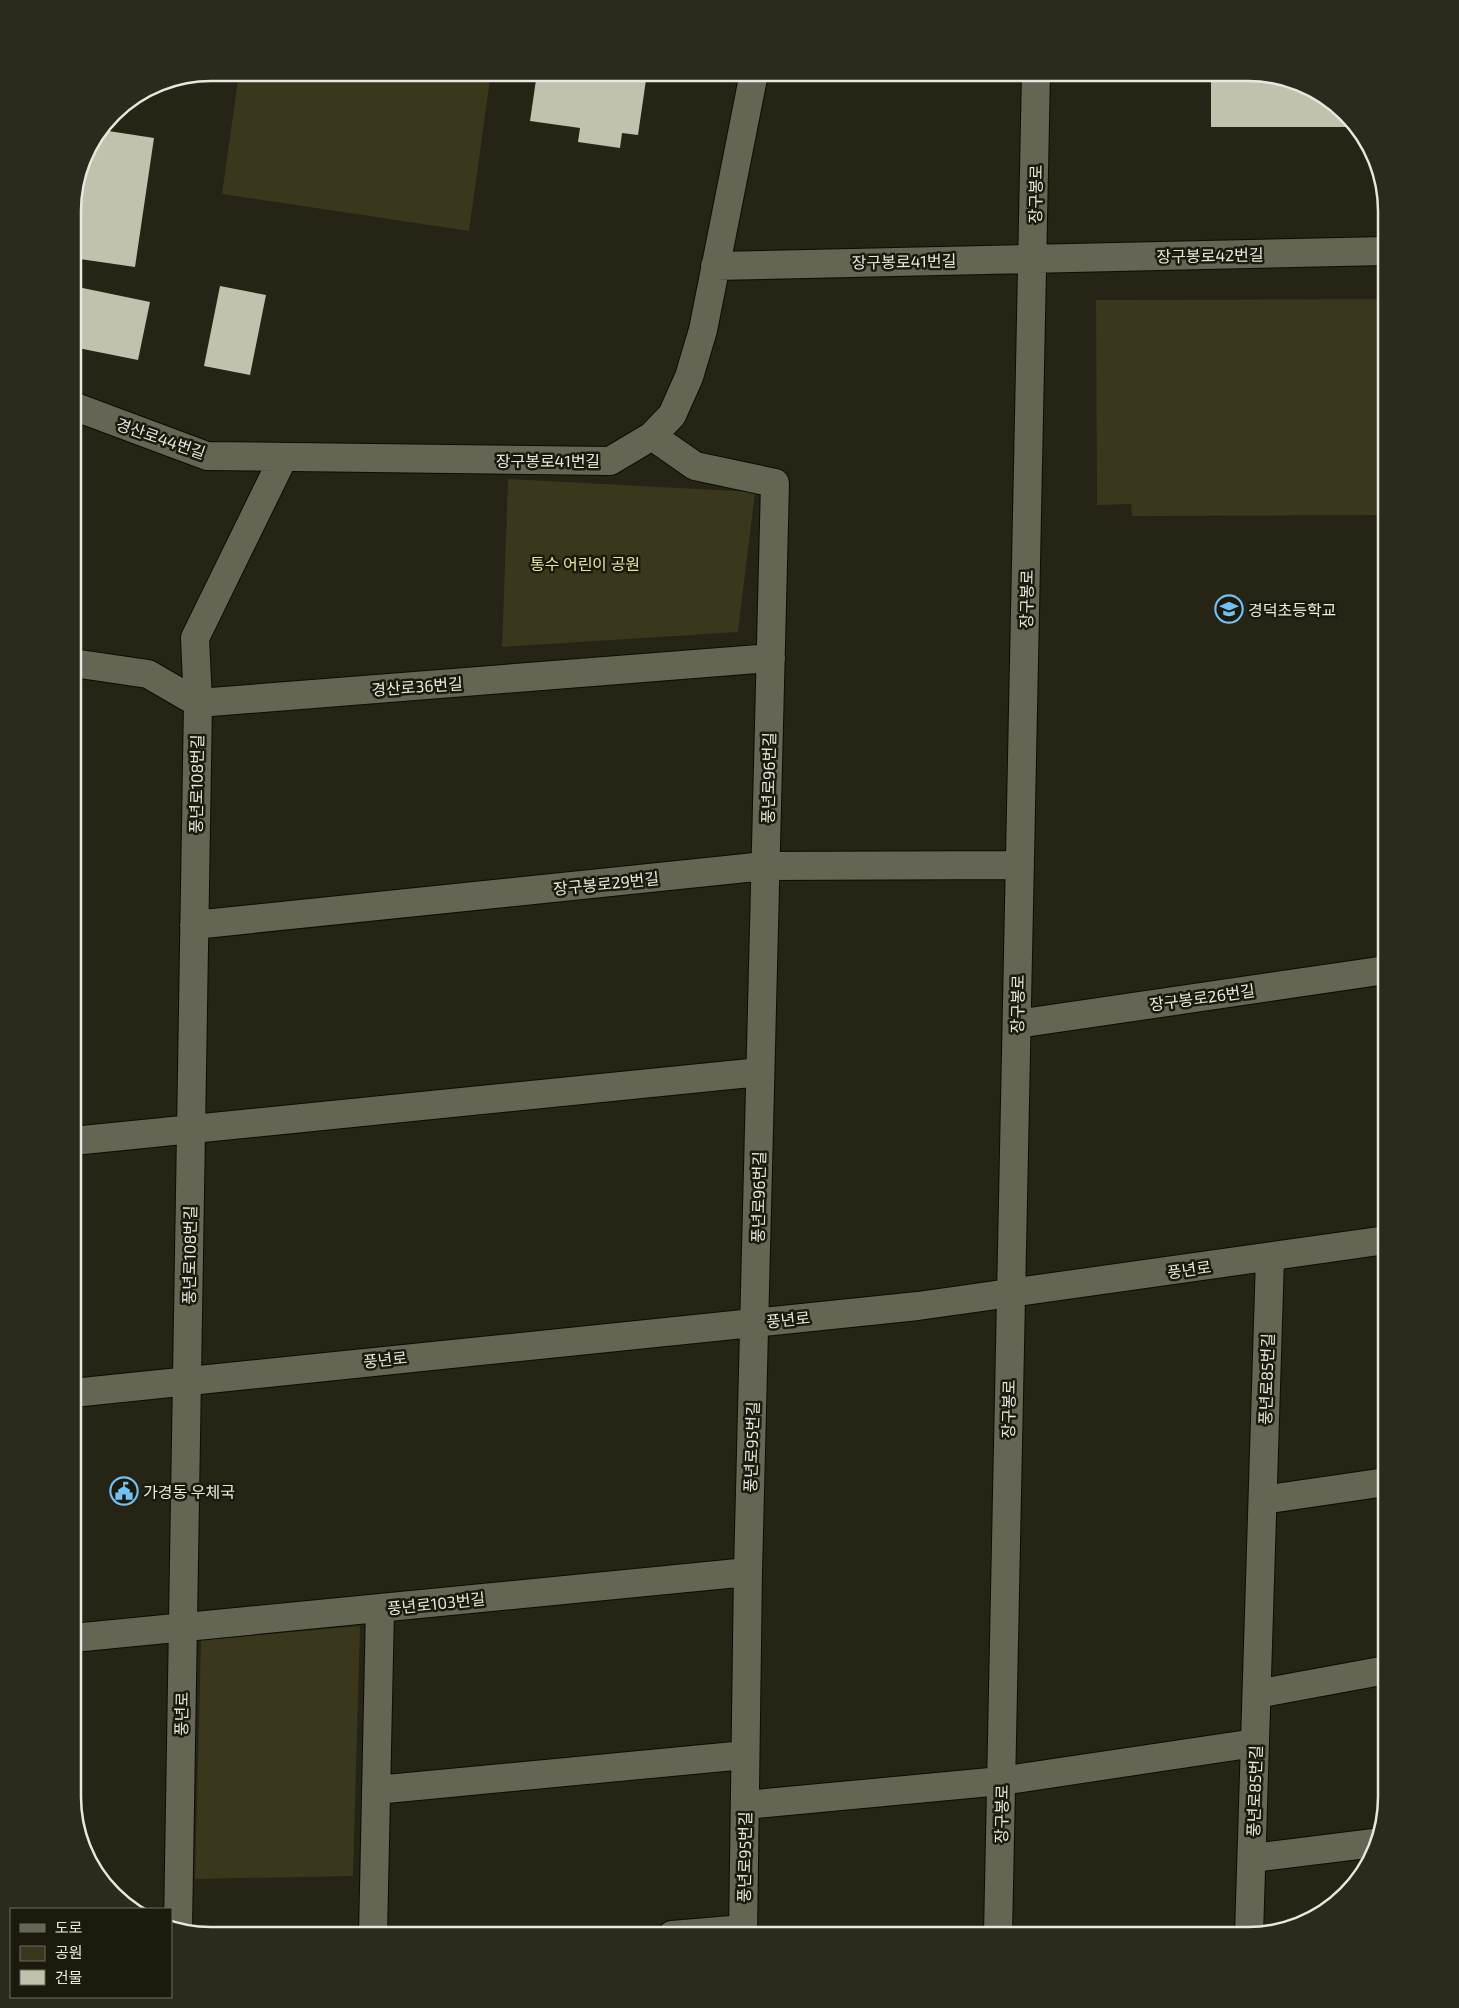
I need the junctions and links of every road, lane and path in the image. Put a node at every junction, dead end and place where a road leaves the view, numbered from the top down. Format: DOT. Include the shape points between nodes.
graph roads {
  1 [pos="752,82"];
  2 [pos="1036,82"];
  3 [pos="1378,250"];
  4 [pos="1034,258"];
  5 [pos="715,266"];
  6 [pos="82,409"];
  7 [pos="652,436"];
  8 [pos="283,458"];
  9 [pos="771,658"];
  10 [pos="82,664"];
  11 [pos="198,703"];
  12 [pos="1020,865"];
  13 [pos="766,866"];
  14 [pos="194,925"];
  15 [pos="1378,971"];
  16 [pos="1017,1024"];
  17 [pos="760,1072"];
  18 [pos="191,1131"];
  19 [pos="81,1140"];
  20 [pos="1378,1241"];
  21 [pos="1270,1258"];
  22 [pos="1011,1293"];
  23 [pos="755,1322"];
  24 [pos="186,1380"];
  25 [pos="81,1392"];
  26 [pos="1378,1483"];
  27 [pos="1263,1500"];
  28 [pos="748,1572"];
  29 [pos="380,1609"];
  30 [pos="183,1628"];
  31 [pos="81,1637"];
  32 [pos="1378,1671"];
  33 [pos="1256,1694"];
  34 [pos="1255,1743"];
  35 [pos="745,1754"];
  36 [pos="1001,1781"];
  37 [pos="376,1790"];
  38 [pos="744,1805"];
  39 [pos="1369,1844"];
  40 [pos="1252,1858"];
  41 [pos="178,1922"];
  42 [pos="374,1926"];
  43 [pos="743,1927"];
  44 [pos="998,1927"];
  45 [pos="1249,1927"];
  1 -- 5 [label="street, 장구봉로41번길"];
  2 -- 4 [label="street, 장구봉로"];
  3 -- 4 [label="street, 장구봉로42번길"];
  4 -- 5 [label="street, 장구봉로41번길"];
  4 -- 12 [label="street, 장구봉로"];
  5 -- 7 [label="street, 장구봉로41번길" via="703,330 689,377 672,416"];
  6 -- 8 [label="street, 경산로44번길" via="207,456"];
  7 -- 8 [label="street, 장구봉로41번길" via="610,461"];
  7 -- 9 [label="street, 풍년로96번길" via="695,466 775,483"];
  8 -- 11 [label="street, 풍년로108번길" via="195,638"];
  9 -- 11 [label="street, 경산로36번길"];
  9 -- 13 [label="street, 풍년로96번길"];
  10 -- 11 [label="street" via="148,674"];
  11 -- 14 [label="street, 풍년로108번길"];
  12 -- 13 [label="street, 장구봉로29번길"];
  12 -- 16 [label="street, 장구봉로"];
  13 -- 14 [label="street, 장구봉로29번길"];
  13 -- 17 [label="street, 풍년로96번길"];
  14 -- 18 [label="street, 풍년로108번길"];
  15 -- 16 [label="street, 장구봉로26번길"];
  16 -- 22 [label="street, 장구봉로"];
  17 -- 18 [label="street"];
  17 -- 23 [label="street, 풍년로96번길"];
  18 -- 19 [label="street"];
  18 -- 24 [label="street, 풍년로108번길"];
  20 -- 21 [label="street, 풍년로"];
  21 -- 22 [label="street, 풍년로"];
  21 -- 27 [label="street, 풍년로85번길"];
  22 -- 23 [label="street, 풍년로"];
  22 -- 36 [label="street, 장구봉로"];
  23 -- 24 [label="street, 풍년로"];
  23 -- 28 [label="street, 풍년로95번길"];
  24 -- 25 [label="street, 풍년로"];
  24 -- 30 [label="street, 풍년로"];
  26 -- 27 [label="street"];
  27 -- 33 [label="street, 풍년로85번길"];
  28 -- 29 [label="street, 풍년로103번길"];
  28 -- 35 [label="street, 풍년로95번길"];
  29 -- 30 [label="street"];
  29 -- 37 [label="street, 풍년로103번길"];
  30 -- 31 [label="street"];
  30 -- 41 [label="street, 풍년로"];
  32 -- 33 [label="street"];
  33 -- 34 [label="street, 풍년로85번길"];
  34 -- 36 [label="street"];
  34 -- 40 [label="street, 풍년로85번길"];
  35 -- 37 [label="street"];
  35 -- 38 [label="street, 풍년로95번길"];
  36 -- 38 [label="street"];
  36 -- 44 [label="street, 장구봉로"];
  37 -- 42 [label="street, 풍년로103번길"];
  38 -- 43 [label="street, 풍년로95번길"];
  39 -- 40 [label="street, 풍년로85번길"];
  40 -- 45 [label="street, 풍년로85번길"];
}
